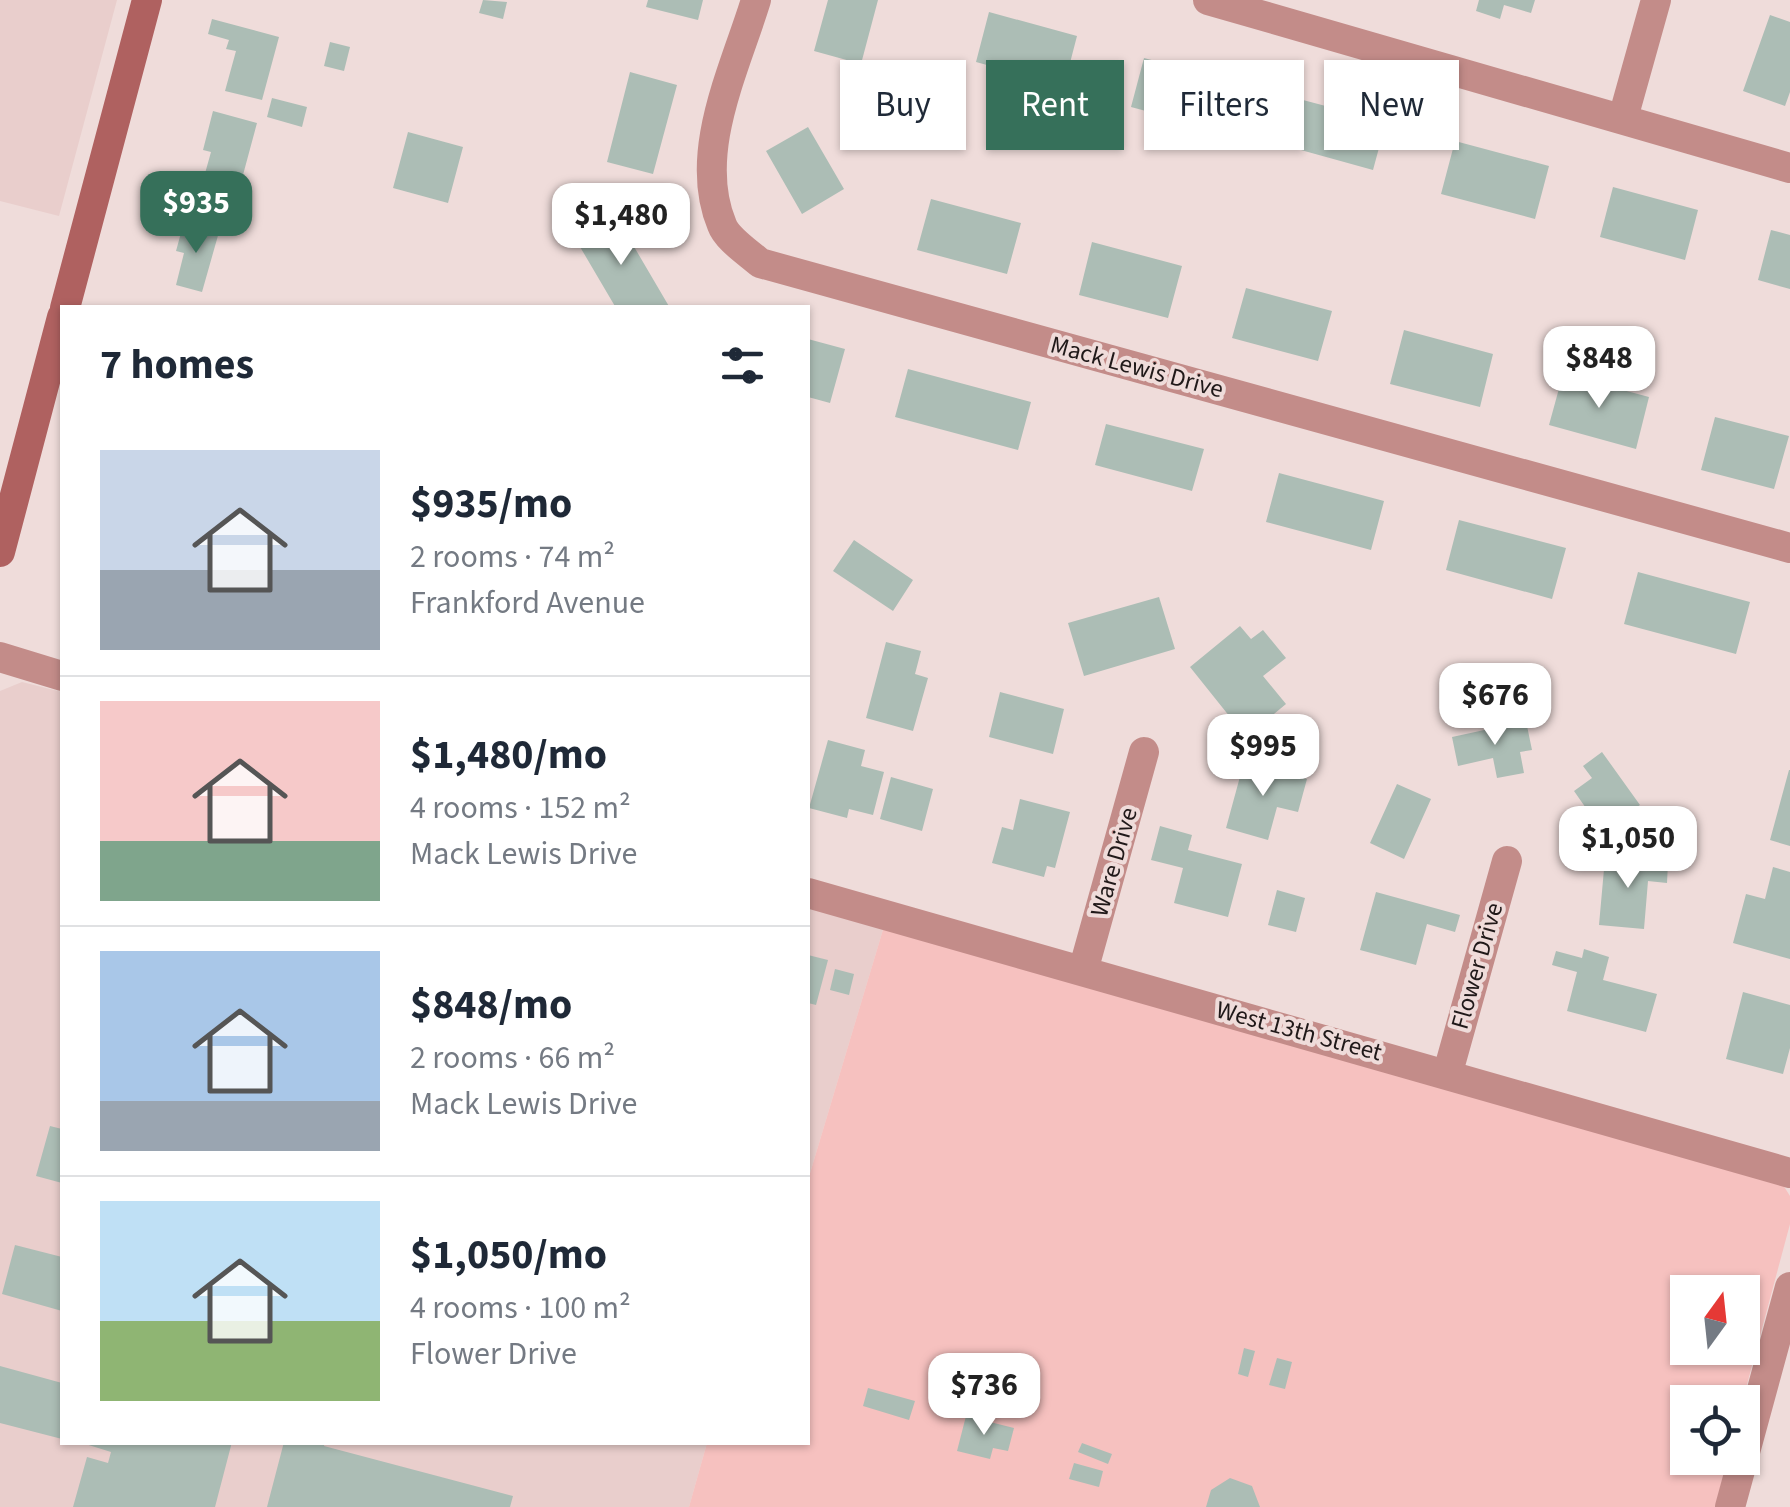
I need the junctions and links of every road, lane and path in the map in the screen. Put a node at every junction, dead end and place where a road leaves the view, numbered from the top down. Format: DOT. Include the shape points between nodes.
graph roads {
  1 [pos="147,0"];
  2 [pos="756,0"];
  3 [pos="1208,0"];
  4 [pos="1656,0"];
  5 [pos="1623,118"];
  6 [pos="1790,168"];
  7 [pos="66,305"];
  8 [pos="60,326"];
  9 [pos="1790,548"];
  10 [pos="0,552"];
  11 [pos="0,657"];
  12 [pos="60,675"];
  13 [pos="1144,752"];
  14 [pos="1507,861"];
  15 [pos="810,894"];
  16 [pos="1083,972"];
  17 [pos="1448,1072"];
  18 [pos="1790,1173"];
  19 [pos="1790,1288"];
  20 [pos="1730,1507"];
  1 -- 7 [label="main road"];
  2 -- 9 [label="street, Mack Lewis Drive" via="714,134 712,170 722,228 760,263"];
  3 -- 5 [label="street"];
  4 -- 5 [label="street"];
  5 -- 6 [label="street"];
  8 -- 10 [label="main road"];
  11 -- 12 [label="street"];
  13 -- 16 [label="street, Ware Drive"];
  14 -- 17 [label="street, Flower Drive"];
  15 -- 16 [label="street, West 13th Street"];
  16 -- 17 [label="street, West 13th Street"];
  17 -- 18 [label="street, West 13th Street"];
  19 -- 20 [label="street"];
}
